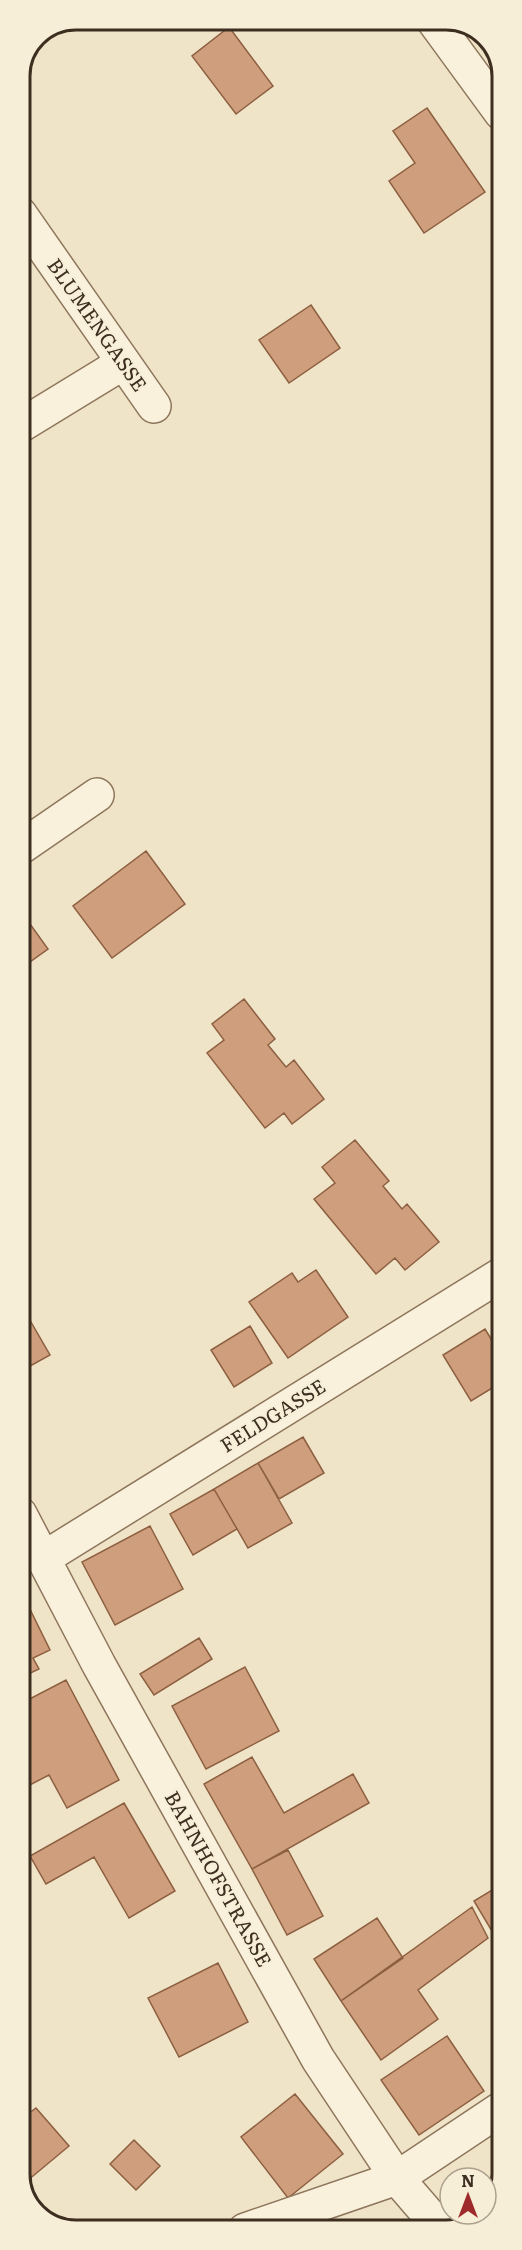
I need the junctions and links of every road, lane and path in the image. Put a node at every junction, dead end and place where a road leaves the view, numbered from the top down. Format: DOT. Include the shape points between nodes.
graph roads {
  1 [pos="440,30"];
  2 [pos="492,101"];
  3 [pos="30,228"];
  4 [pos="123,363"];
  5 [pos="154,406"];
  6 [pos="30,420"];
  7 [pos="97,795"];
  8 [pos="30,841"];
  9 [pos="492,1280"];
  10 [pos="30,1532"];
  11 [pos="44,1558"];
  12 [pos="492,2115"];
  13 [pos="397,2178"];
  14 [pos="274,2220"];
  15 [pos="433,2220"];
  1 -- 2 [label="street"];
  3 -- 4 [label="street, BLUMENGASSE"];
  4 -- 5 [label="street, BLUMENGASSE"];
  4 -- 6 [label="street"];
  7 -- 8 [label="street"];
  9 -- 11 [label="street, FELDGASSE"];
  10 -- 11 [label="street, BAHNHOFSTRASSE"];
  11 -- 13 [label="street, BAHNHOFSTRASSE" via="99,1665 318,2059"];
  12 -- 13 [label="street"];
  13 -- 14 [label="street"];
  13 -- 15 [label="street, BAHNHOFSTRASSE"];
}
